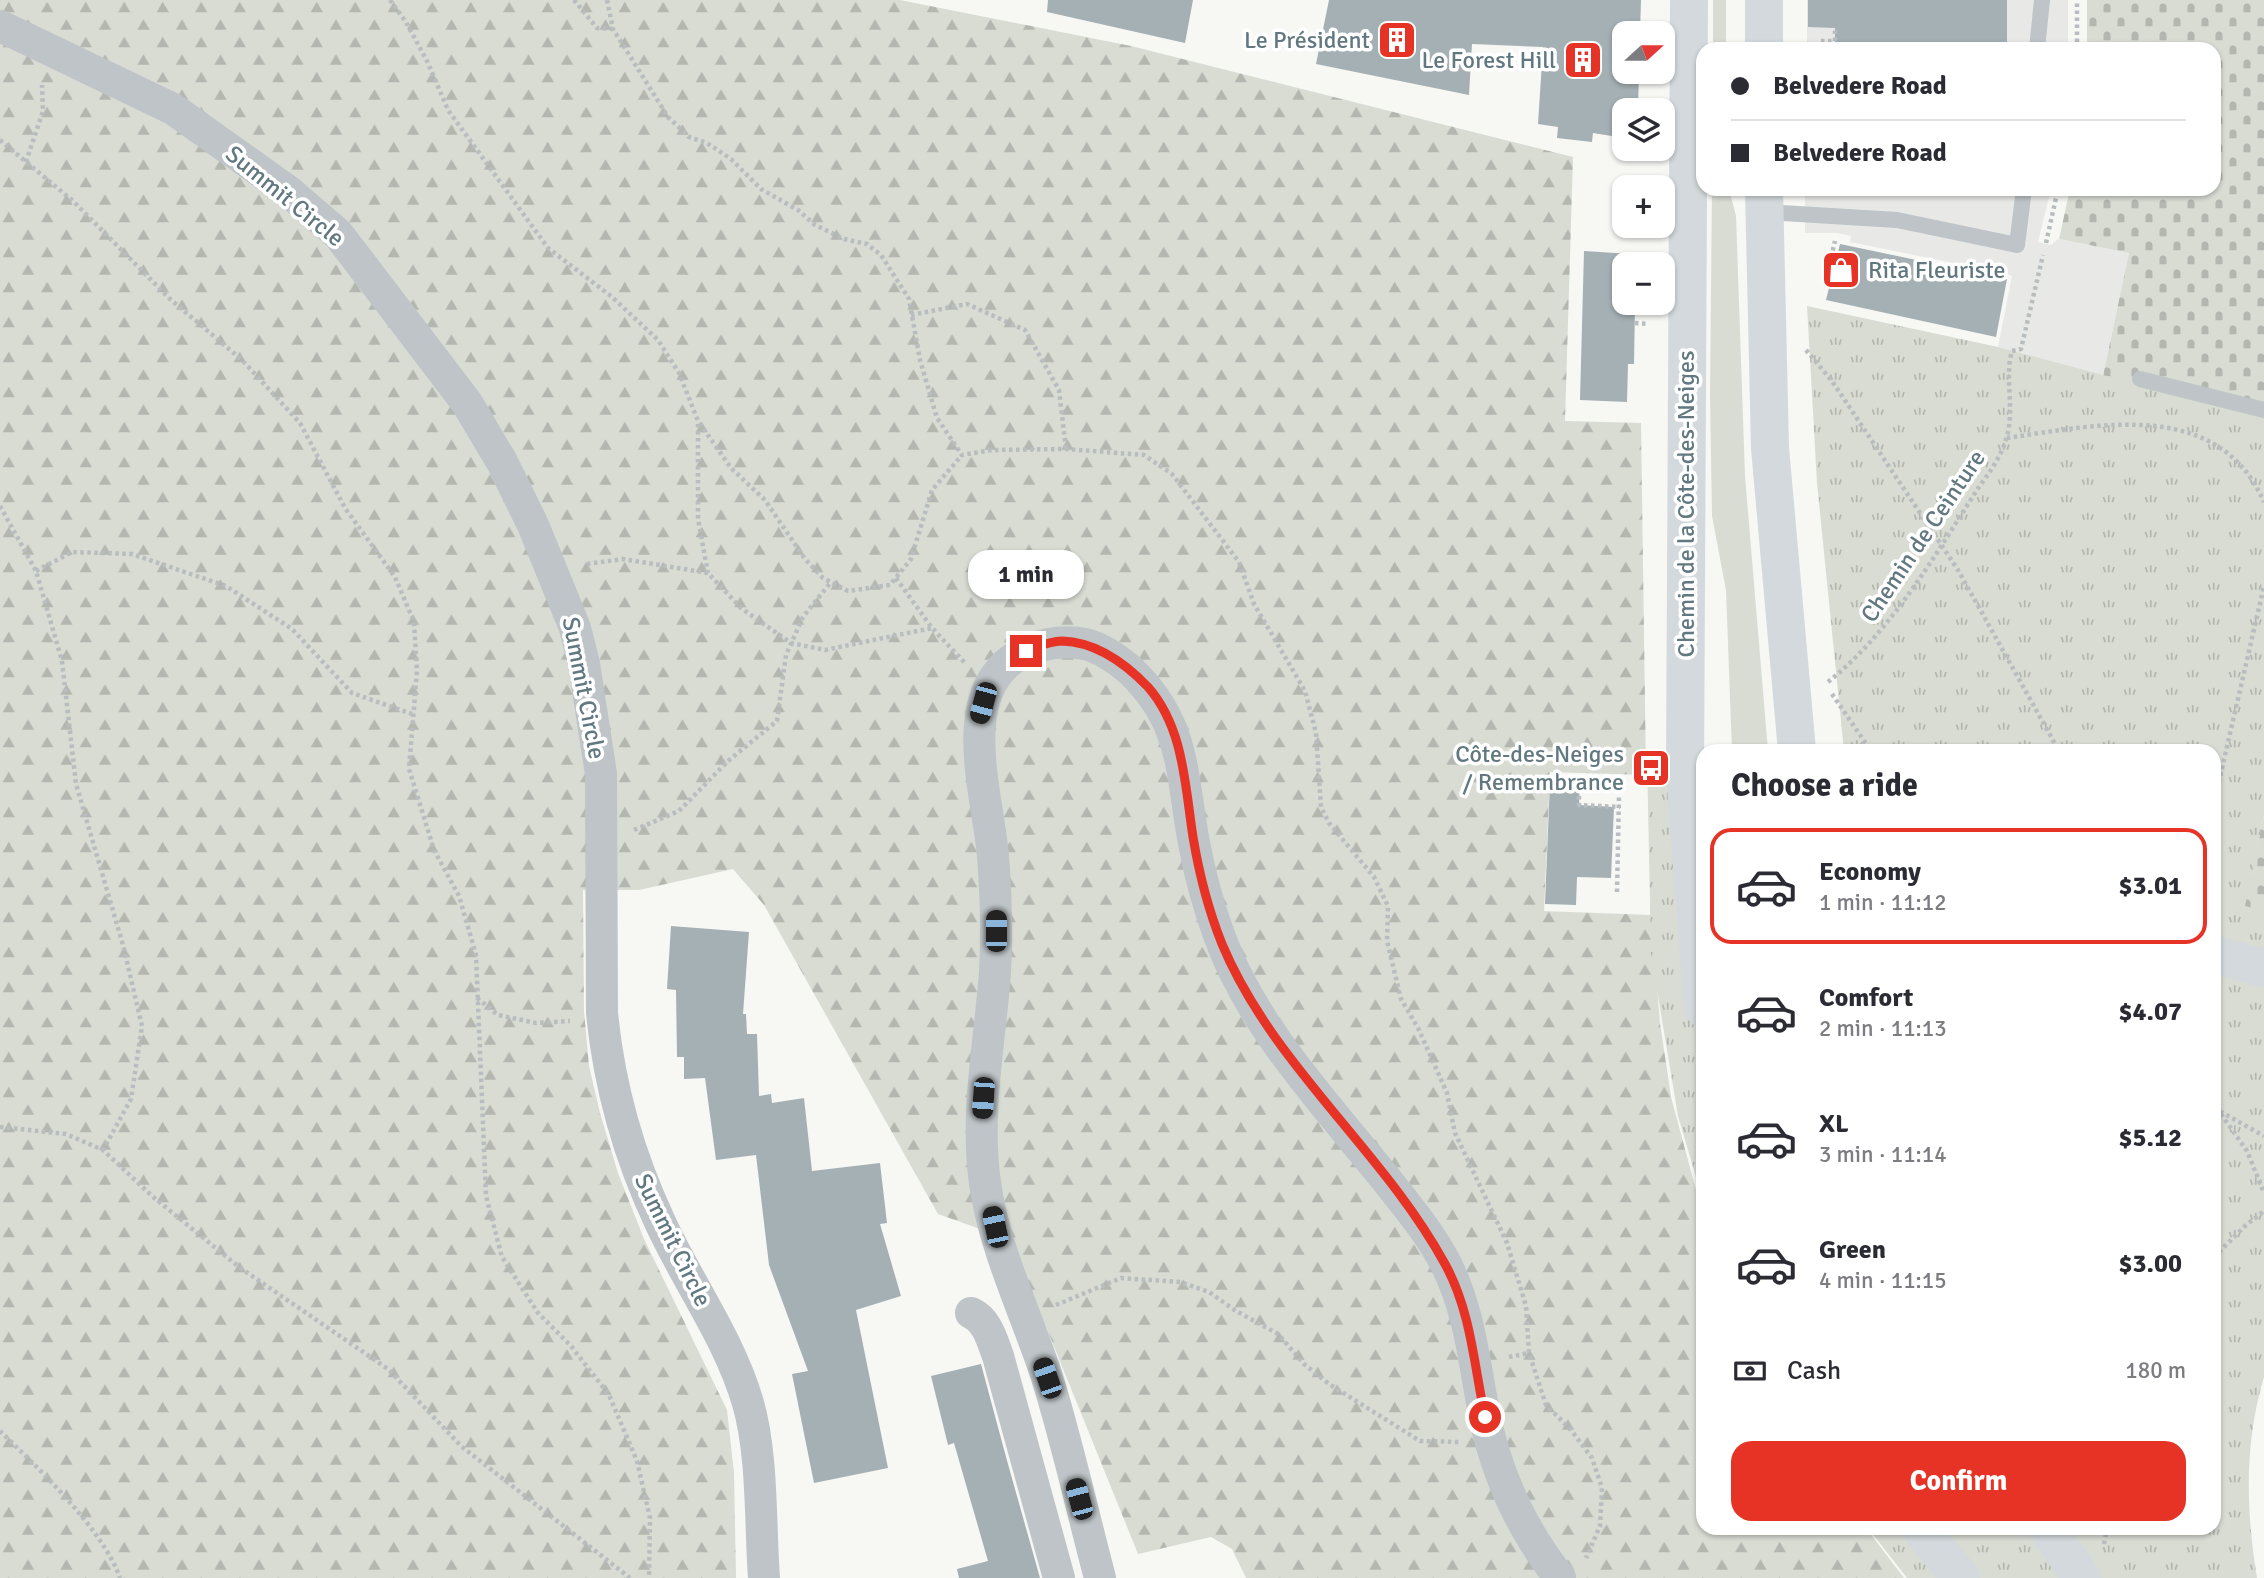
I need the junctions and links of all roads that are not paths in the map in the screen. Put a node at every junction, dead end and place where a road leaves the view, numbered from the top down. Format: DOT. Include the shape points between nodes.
graph roads {
  1 [pos="1689,0"];
  2 [pos="1764,0"];
  3 [pos="2042,0"];
  4 [pos="0,26"];
  5 [pos="1764,42"];
  6 [pos="2038,42"];
  7 [pos="2023,196"];
  8 [pos="1764,200"];
  9 [pos="2140,379"];
  10 [pos="2264,410"];
  11 [pos="1796,744"];
  12 [pos="1695,827"];
  13 [pos="1696,850"];
  14 [pos="2221,957"];
  15 [pos="2264,968"];
  16 [pos="971,1313"];
  17 [pos="1926,1535"];
  18 [pos="2052,1535"];
  19 [pos="764,1578"];
  20 [pos="1059,1578"];
  21 [pos="1100,1578"];
  22 [pos="1560,1578"];
  23 [pos="1961,1578"];
  24 [pos="2082,1578"];
  1 -- 12 [label="main road, Chemin de la Côte-des-Neiges" via="1685,560"];
  2 -- 5 [label="main road"];
  3 -- 6 [label="lane"];
  4 -- 19 [label="street, Summit Circle" via="173,109 288,191 338,234 467,403 502,462 553,570 584,664 601,774 606,1051 635,1164 660,1223 730,1354 749,1406"];
  7 -- 8 [label="lane" via="2017,245 1898,219"];
  8 -- 11 [label="main road" via="1770,448"];
  9 -- 10 [label="lane"];
  12 -- 13 [label="main road, Chemin de la Côte-des-Neiges"];
  14 -- 15 [label="main road"];
  16 -- 20 [label="street" via="988,1331 998,1356"];
  17 -- 23 [label="main road"];
  18 -- 24 [label="main road"];
  21 -- 22 [label="street" via="1047,1378 995,1227 985,1184 981,1124 995,944 995,883 979,719 987,687 1002,667 1026,651 1060,641 1089,645 1119,661 1149,688 1169,720 1181,759 1205,896 1222,944 1247,995 1286,1053 1425,1230 1447,1266 1473,1342 1497,1467 1535,1548"];
}
